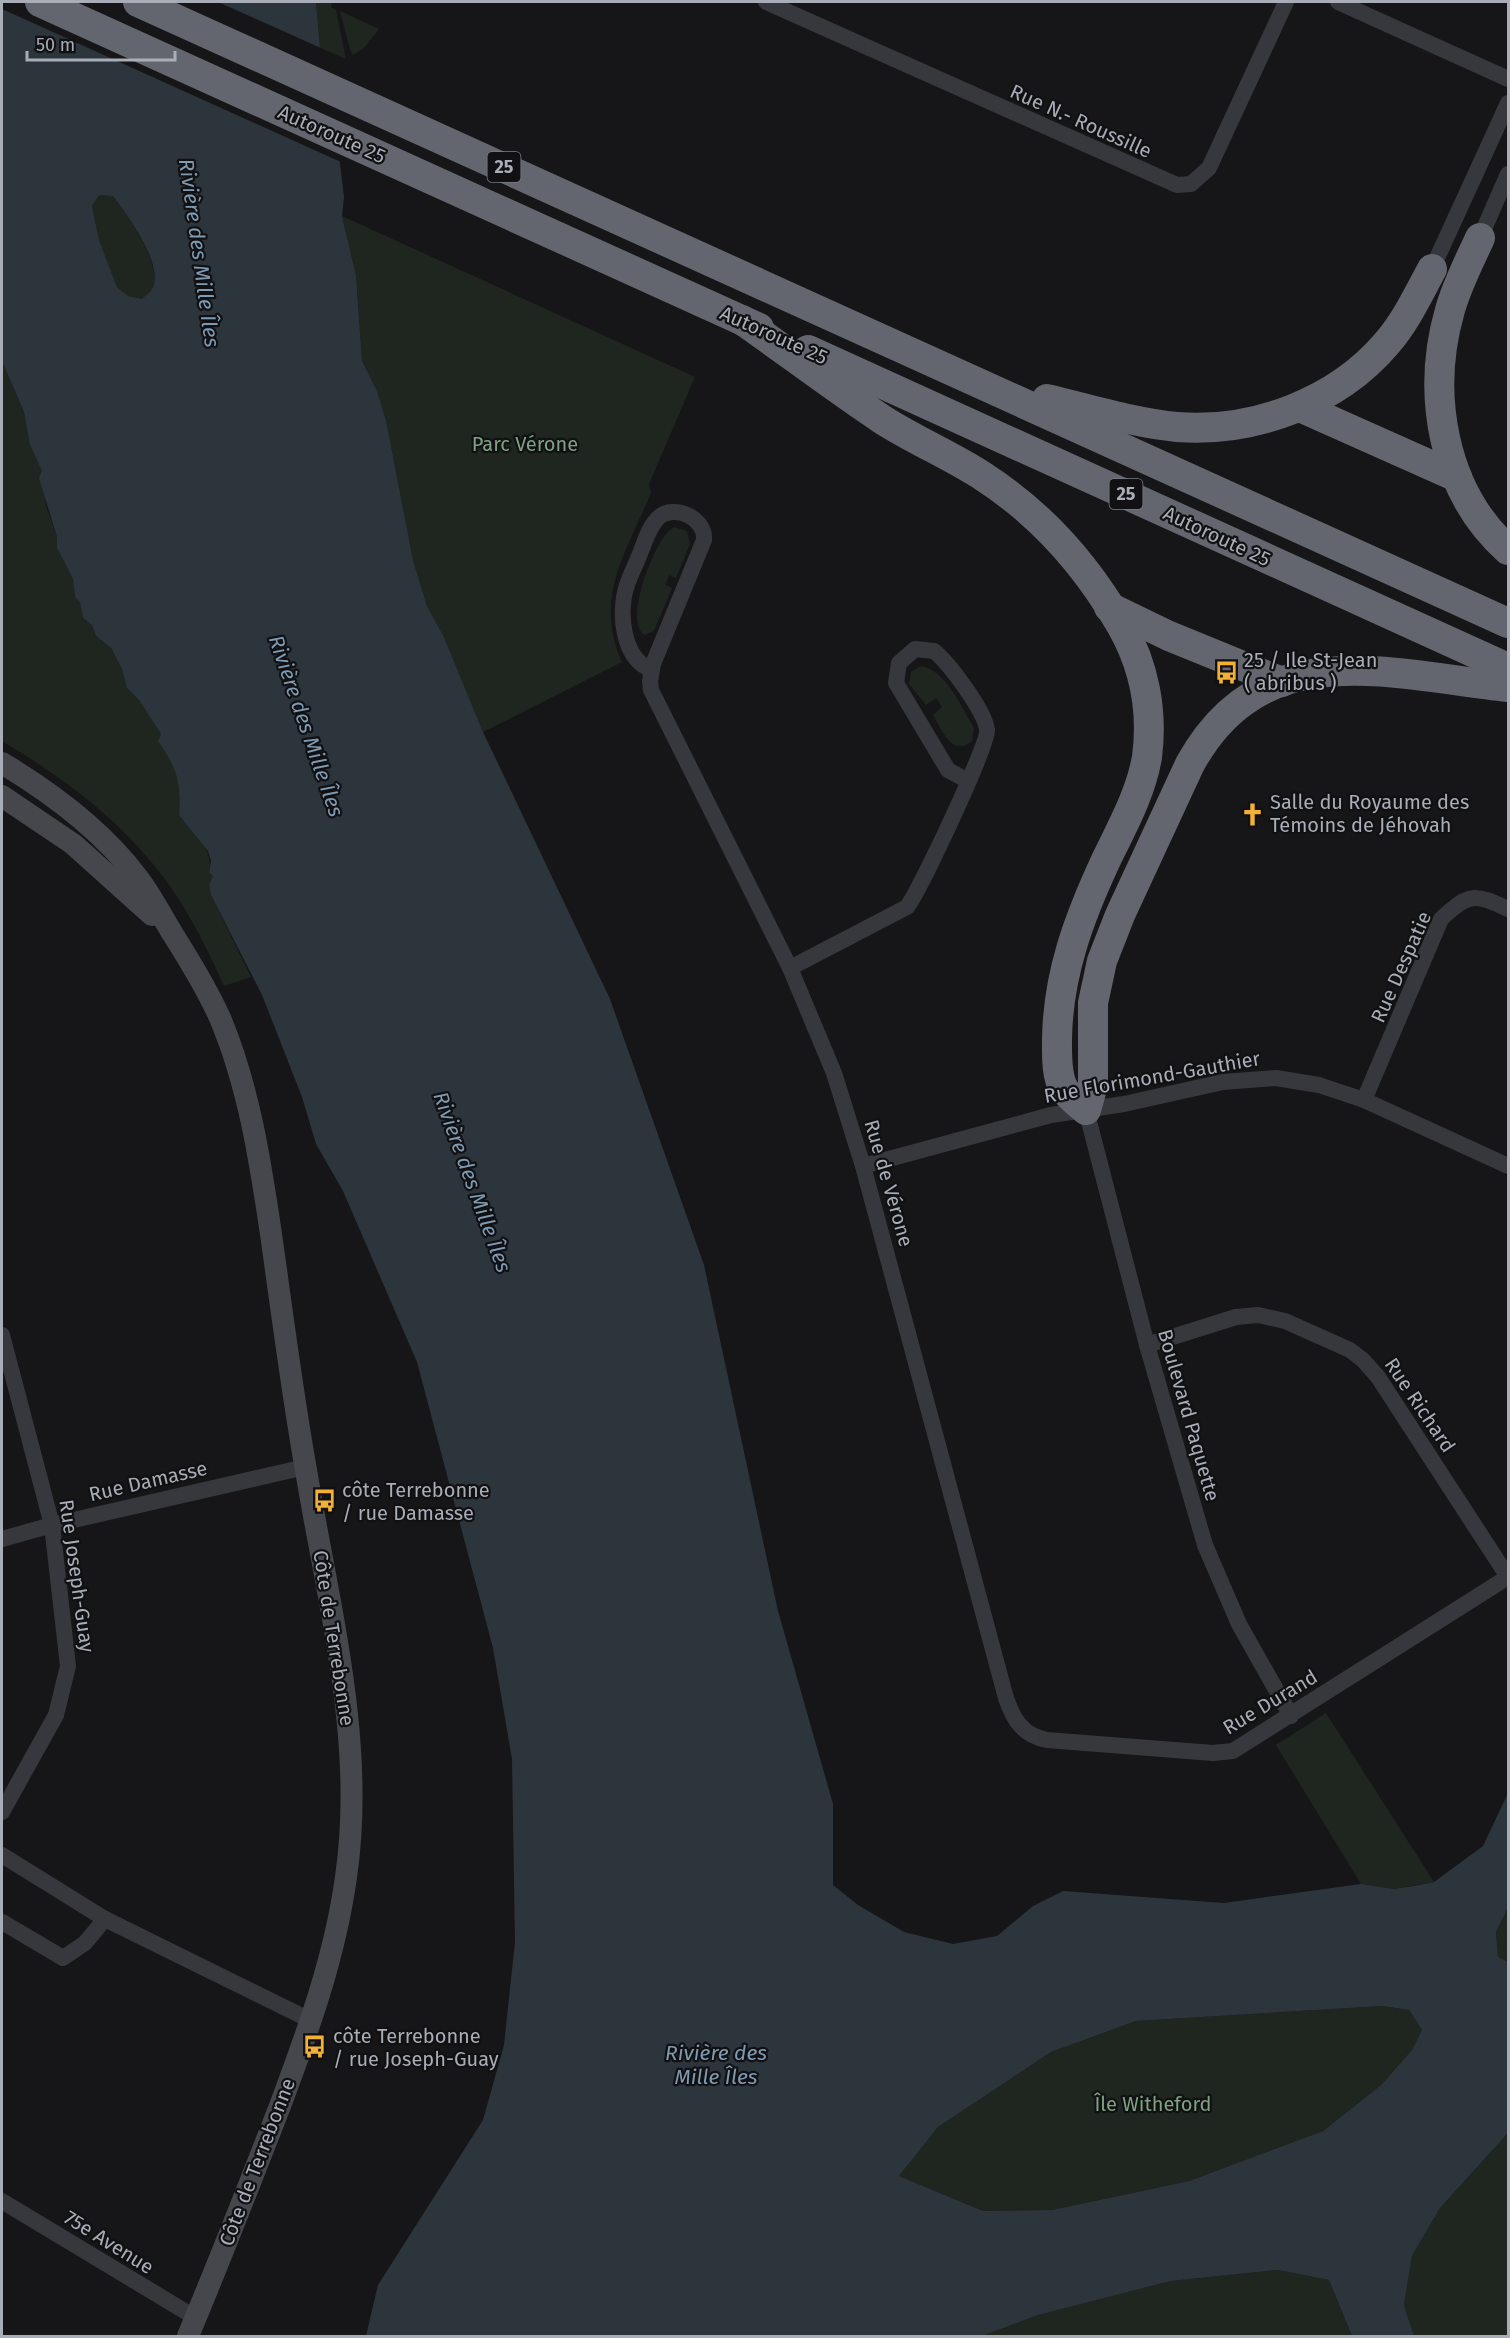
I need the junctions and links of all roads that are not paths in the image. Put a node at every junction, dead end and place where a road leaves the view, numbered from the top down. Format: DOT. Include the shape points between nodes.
graph roads {
  1 [pos="40,2"];
  2 [pos="138,2"];
  3 [pos="766,2"];
  4 [pos="1286,2"];
  5 [pos="1338,2"];
  6 [pos="1509,79"];
  7 [pos="1509,103"];
  8 [pos="1509,174"];
  9 [pos="1480,238"];
  10 [pos="1431,268"];
  11 [pos="742,320"];
  12 [pos="989,387"];
  13 [pos="1300,406"];
  14 [pos="1457,477"];
  15 [pos="1509,550"];
  16 [pos="1109,607"];
  17 [pos="1509,623"];
  18 [pos="1509,668"];
  19 [pos="652,670"];
  20 [pos="1282,682"];
  21 [pos="1509,687"];
  22 [pos="2,763"];
  23 [pos="968,781"];
  24 [pos="2,796"];
  25 [pos="1509,909"];
  26 [pos="173,934"];
  27 [pos="790,968"];
  28 [pos="1364,1100"];
  29 [pos="1086,1110"];
  30 [pos="863,1166"];
  31 [pos="1509,1166"];
  32 [pos="2,1335"];
  33 [pos="1147,1345"];
  34 [pos="305,1467"];
  35 [pos="52,1525"];
  36 [pos="2,1539"];
  37 [pos="1508,1577"];
  38 [pos="1291,1716"];
  39 [pos="1023,1730"];
  40 [pos="2,1812"];
  41 [pos="2,1855"];
  42 [pos="105,1918"];
  43 [pos="2,1922"];
  44 [pos="312,2021"];
  45 [pos="2,2201"];
  46 [pos="192,2327"];
  1 -- 11 [label="highway, Autoroute 25 / 25"];
  2 -- 12 [label="highway, Autoroute 25 / 25"];
  3 -- 4 [label="street, Rue N.- Roussille" via="1177,185 1191,184 1209,168"];
  5 -- 6 [label="street"];
  7 -- 10 [label="street"];
  8 -- 9 [label="street"];
  9 -- 14 [label="highway" via="1452,303 1440,360 1442,424"];
  10 -- 13 [label="highway" via="1411,309 1382,348 1355,373"];
  11 -- 16 [label="highway" via="885,421 963,464 1009,495 1066,548"];
  11 -- 18 [label="highway, Autoroute 25 / 25"];
  12 -- 13 [label="highway" via="1180,427 1239,424"];
  12 -- 17 [label="highway, Autoroute 25 / 25"];
  13 -- 14 [label="highway"];
  14 -- 15 [label="highway" via="1478,516"];
  16 -- 20 [label="highway"];
  16 -- 29 [label="highway" via="1132,646 1142,674 1148,706 1148,744 1135,798 1083,912 1061,987 1057,1046 1060,1078 1065,1090"];
  19 -- 19 [label="street, Rue de Vérone" via="705,534 698,523 677,512 662,515 651,526 625,595 627,642 634,658"];
  19 -- 27 [label="street, Rue de Vérone" via="650,681 655,697"];
  20 -- 21 [label="highway" via="1322,672 1367,669"];
  20 -- 29 [label="highway" via="1233,708 1206,738 1124,905 1106,947 1095,988 1093,1085"];
  22 -- 26 [label="main road, Côte de Terrebonne" via="64,805 115,851 137,876"];
  23 -- 23 [label="street" via="987,736 985,723 939,655 927,648 915,649 899,663 896,683 948,770"];
  23 -- 27 [label="street" via="907,907"];
  24 -- 26 [label="main road, Côte de Terrebonne" via="73,844"];
  25 -- 28 [label="street, Rue Despatie" via="1469,898 1441,919"];
  26 -- 34 [label="main road, Côte de Terrebonne" via="219,1016 250,1112"];
  27 -- 30 [label="street, Rue de Vérone" via="834,1073"];
  28 -- 29 [label="street, Rue Florimond-Gauthier" via="1304,1081 1258,1078"];
  28 -- 31 [label="street, Rue Florimond-Gauthier"];
  29 -- 30 [label="street, Rue Florimond-Gauthier" via="1051,1115"];
  29 -- 33 [label="street, Boulevard Paquette"];
  30 -- 39 [label="street, Rue de Vérone" via="1006,1698"];
  32 -- 35 [label="street, Rue Joseph-Guay"];
  33 -- 37 [label="street, Rue Richard" via="1236,1317 1258,1315 1285,1321 1356,1354 1378,1377"];
  33 -- 38 [label="street, Boulevard Paquette" via="1214,1570 1252,1649"];
  34 -- 35 [label="street, Rue Damasse"];
  34 -- 44 [label="main road, Côte de Terrebonne" via="345,1702 353,1784 343,1898 330,1962"];
  35 -- 36 [label="street, Rue Damasse"];
  35 -- 40 [label="street, Rue Joseph-Guay" via="68,1666 56,1714"];
  37 -- 38 [label="street, Rue Durand"];
  38 -- 39 [label="street, Rue Durand" via="1243,1746 1224,1753 1047,1740"];
  41 -- 42 [label="street"];
  42 -- 43 [label="street" via="85,1944 63,1958"];
  42 -- 44 [label="street"];
  44 -- 46 [label="main road, Côte de Terrebonne"];
  45 -- 46 [label="street, 75e Avenue"];
}
